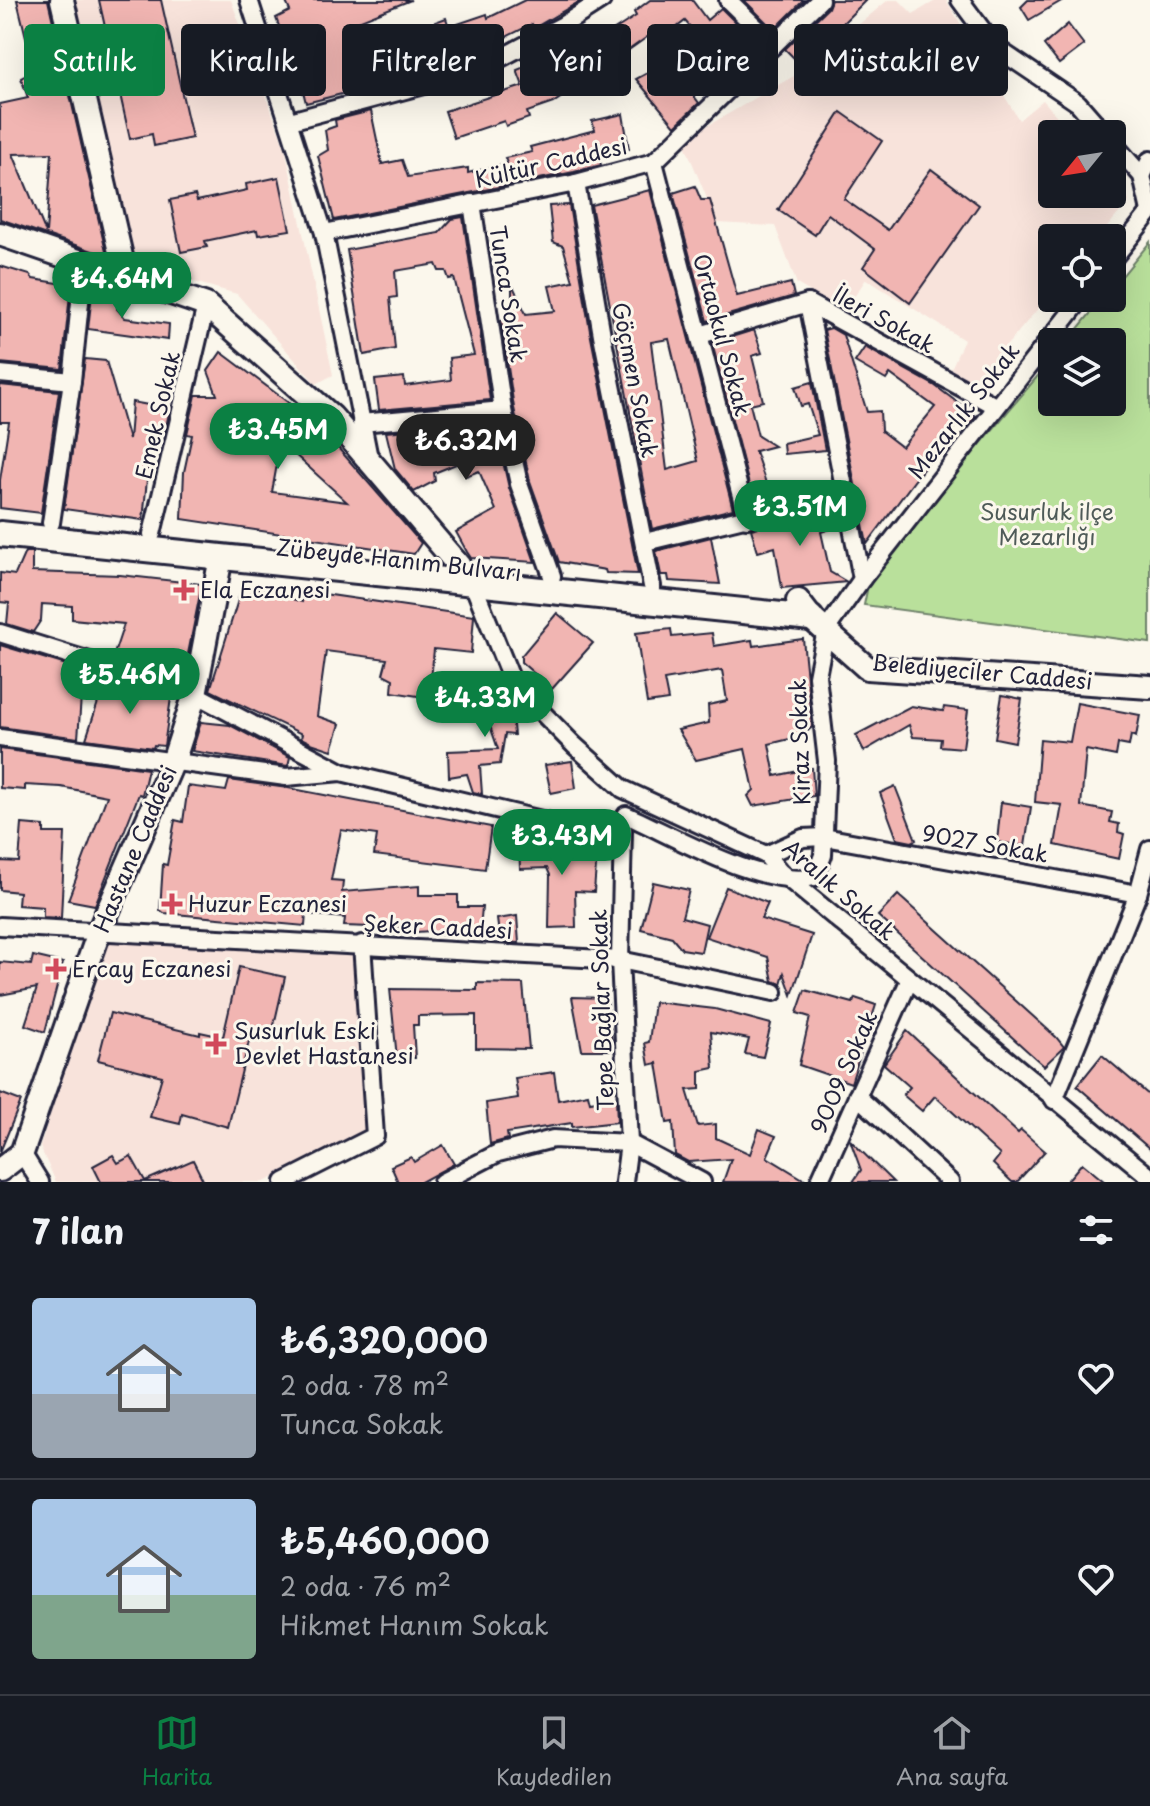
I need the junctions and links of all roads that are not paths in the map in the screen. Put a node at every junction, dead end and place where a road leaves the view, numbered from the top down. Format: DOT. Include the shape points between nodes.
graph roads {
  1 [pos="62,0"];
  2 [pos="602,0"];
  3 [pos="728,0"];
  4 [pos="820,0"];
  5 [pos="960,0"];
  6 [pos="252,1"];
  7 [pos="753,24"];
  8 [pos="778,41"];
  9 [pos="722,96"];
  10 [pos="1093,120"];
  11 [pos="290,121"];
  12 [pos="1126,158"];
  13 [pos="1150,160"];
  14 [pos="654,162"];
  15 [pos="1142,176"];
  16 [pos="576,183"];
  17 [pos="472,203"];
  18 [pos="1150,211"];
  19 [pos="324,233"];
  20 [pos="0,234"];
  21 [pos="1126,242"];
  22 [pos="84,263"];
  23 [pos="126,278"];
  24 [pos="808,303"];
  25 [pos="206,305"];
  26 [pos="1071,312"];
  27 [pos="700,335"];
  28 [pos="0,374"];
  29 [pos="72,381"];
  30 [pos="995,406"];
  31 [pos="503,410"];
  32 [pos="361,423"];
  33 [pos="370,461"];
  34 [pos="847,493"];
  35 [pos="0,518"];
  36 [pos="747,519"];
  37 [pos="51,523"];
  38 [pos="0,534"];
  39 [pos="152,534"];
  40 [pos="645,542"];
  41 [pos="221,557"];
  42 [pos="459,566"];
  43 [pos="552,576"];
  44 [pos="862,579"];
  45 [pos="476,584"];
  46 [pos="652,586"];
  47 [pos="812,617"];
  48 [pos="0,633"];
  49 [pos="1150,687"];
  50 [pos="195,694"];
  51 [pos="0,738"];
  52 [pos="174,759"];
  53 [pos="341,772"];
  54 [pos="623,789"];
  55 [pos="626,815"];
  56 [pos="824,837"];
  57 [pos="621,839"];
  58 [pos="1150,849"];
  59 [pos="766,855"];
  60 [pos="794,882"];
  61 [pos="1138,894"];
  62 [pos="0,926"];
  63 [pos="100,929"];
  64 [pos="362,944"];
  65 [pos="620,960"];
  66 [pos="909,981"];
  67 [pos="774,992"];
  68 [pos="857,1096"];
  69 [pos="1054,1100"];
  70 [pos="629,1143"];
  71 [pos="22,1153"];
  72 [pos="0,1170"];
  73 [pos="1150,1177"];
  74 [pos="40,1182"];
  75 [pos="284,1182"];
  76 [pos="442,1182"];
  77 [pos="624,1182"];
  78 [pos="702,1182"];
  79 [pos="819,1182"];
  80 [pos="950,1182"];
  1 -- 23 [label="street"];
  2 -- 11 [label="street" via="476,71"];
  3 -- 7 [label="street"];
  4 -- 8 [label="street, Kültür Caddesi"];
  5 -- 10 [label="street" via="995,47 1078,103"];
  6 -- 11 [label="street"];
  9 -- 14 [label="street, Kültür Caddesi"];
  11 -- 19 [label="street"];
  12 -- 15 [label="street"];
  13 -- 15 [label="street"];
  14 -- 16 [label="street, Kültür Caddesi"];
  14 -- 27 [label="street, Ortaokul Sokak"];
  15 -- 18 [label="street"];
  16 -- 17 [label="street, Kültür Caddesi"];
  16 -- 40 [label="street, Göçmen Sokak"];
  17 -- 19 [label="street, Kültür Caddesi"];
  17 -- 31 [label="street, Tunca Sokak"];
  18 -- 21 [label="street"];
  19 -- 32 [label="street"];
  20 -- 22 [label="street"];
  22 -- 23 [label="street"];
  22 -- 29 [label="street"];
  23 -- 25 [label="street"];
  24 -- 27 [label="street, İleri Sokak"];
  24 -- 30 [label="street, İleri Sokak"];
  24 -- 34 [label="street"];
  25 -- 33 [label="street" via="332,417"];
  25 -- 39 [label="street, Emek Sokak"];
  26 -- 30 [label="street, Mezarlık Sokak"];
  27 -- 36 [label="street, Ortaokul Sokak"];
  28 -- 29 [label="street"];
  29 -- 37 [label="street"];
  30 -- 44 [label="street, Mezarlık Sokak"];
  31 -- 32 [label="street"];
  31 -- 43 [label="street, Tunca Sokak" via="519,484"];
  32 -- 33 [label="street"];
  33 -- 42 [label="street"];
  34 -- 36 [label="street"];
  34 -- 44 [label="street"];
  35 -- 37 [label="main road, Zübeyde Hanım Bulvarı"];
  36 -- 40 [label="street"];
  37 -- 39 [label="main road, Zübeyde Hanım Bulvarı"];
  38 -- 41 [label="main road"];
  39 -- 42 [label="main road, Zübeyde Hanım Bulvarı"];
  40 -- 46 [label="street, Göçmen Sokak"];
  41 -- 45 [label="main road"];
  41 -- 50 [label="street, Hastane Caddesi"];
  42 -- 43 [label="main road, Zübeyde Hanım Bulvarı"];
  42 -- 45 [label="street, Aralık Sokak"];
  43 -- 46 [label="main road, Zübeyde Hanım Bulvarı"];
  44 -- 47 [label="street, Mezarlık Sokak"];
  45 -- 47 [label="main road"];
  45 -- 54 [label="street, Aralık Sokak" via="513,683"];
  46 -- 47 [label="main road, Zübeyde Hanım Bulvarı"];
  47 -- 49 [label="street, Belediyeciler Caddesi" via="867,668"];
  47 -- 56 [label="street, Kiraz Sokak" via="827,761"];
  48 -- 50 [label="street"];
  50 -- 52 [label="street, Hastane Caddesi"];
  50 -- 53 [label="street"];
  51 -- 52 [label="street"];
  52 -- 53 [label="street" via="286,777"];
  52 -- 63 [label="street, Hastane Caddesi"];
  53 -- 57 [label="street"];
  54 -- 55 [label="street, Tepe Bağlar Sokak"];
  54 -- 59 [label="street, Aralık Sokak"];
  55 -- 57 [label="street, Tepe Bağlar Sokak"];
  55 -- 60 [label="street" via="763,875"];
  56 -- 59 [label="street" via="803,838"];
  56 -- 60 [label="street, Kiraz Sokak" via="815,877"];
  56 -- 61 [label="street, 9027 Sokak"];
  57 -- 65 [label="street, Tepe Bağlar Sokak"];
  58 -- 61 [label="street"];
  59 -- 60 [label="street, Aralık Sokak"];
  60 -- 66 [label="street, Aralık Sokak"];
  61 -- 69 [label="street"];
  62 -- 63 [label="street, Şeker Caddesi"];
  63 -- 64 [label="street, Şeker Caddesi"];
  63 -- 71 [label="street, Hastane Caddesi"];
  64 -- 65 [label="street, Şeker Caddesi"];
  64 -- 75 [label="street" via="375,1136"];
  65 -- 67 [label="street, Şeker Caddesi"];
  65 -- 70 [label="street, Tepe Bağlar Sokak"];
  66 -- 68 [label="street, 9009 Sokak"];
  66 -- 69 [label="street, Aralık Sokak"];
  68 -- 79 [label="street, 9009 Sokak"];
  68 -- 80 [label="street"];
  69 -- 73 [label="street, Aralık Sokak"];
  70 -- 76 [label="street" via="553,1139 498,1153"];
  70 -- 77 [label="street, Tepe Bağlar Sokak"];
  70 -- 78 [label="street"];
  71 -- 72 [label="street"];
  71 -- 74 [label="street"];
}
